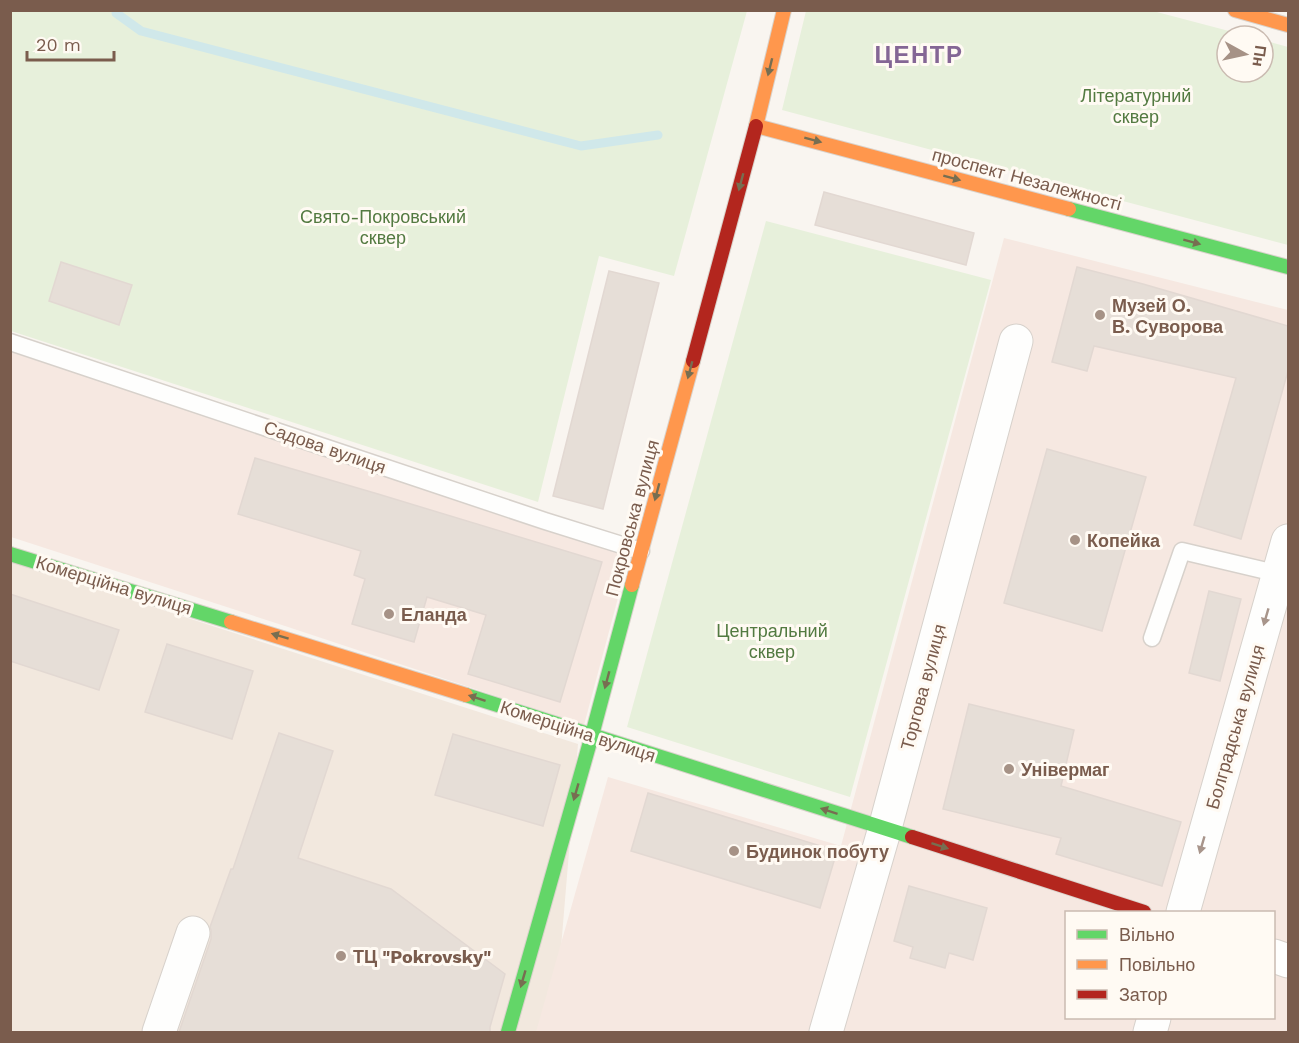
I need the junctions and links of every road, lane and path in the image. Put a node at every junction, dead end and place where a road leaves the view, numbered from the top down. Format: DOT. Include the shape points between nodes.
graph roads {
  1 [pos="784,10"];
  2 [pos="1235,10"];
  3 [pos="1288,25"];
  4 [pos="756,126"];
  5 [pos="1288,267"];
  6 [pos="1016,341"];
  7 [pos="10,342"];
  8 [pos="1288,541"];
  9 [pos="641,551"];
  10 [pos="10,554"];
  11 [pos="1279,574"];
  12 [pos="1152,638"];
  13 [pos="592,735"];
  14 [pos="885,828"];
  15 [pos="1141,911"];
  16 [pos="1183,911"];
  17 [pos="193,933"];
  18 [pos="159,1032"];
  19 [pos="508,1032"];
  20 [pos="826,1032"];
  1 -- 4 [label="main road, Покровська вулиця, one-way"];
  2 -- 3 [label="main road"];
  4 -- 5 [label="main road, проспект Незалежності, one-way"];
  4 -- 9 [label="main road, Покровська вулиця, one-way"];
  6 -- 14 [label="street, Торгова вулиця"];
  7 -- 9 [label="lane, Садова вулиця"];
  8 -- 11 [label="street, Болградська вулиця"];
  9 -- 13 [label="main road, Покровська вулиця, one-way"];
  13 -- 10 [label="main road, Комерційна вулиця, one-way"];
  11 -- 12 [label="lane" via="1182,551"];
  11 -- 16 [label="street, Болградська вулиця, one-way"];
  14 -- 13 [label="main road, Комерційна вулиця, one-way"];
  13 -- 19 [label="main road, Покровська вулиця, one-way"];
  14 -- 15 [label="main road, Комерційна вулиця, one-way"];
  14 -- 20 [label="street, Торгова вулиця"];
  17 -- 18 [label="street"];
}
